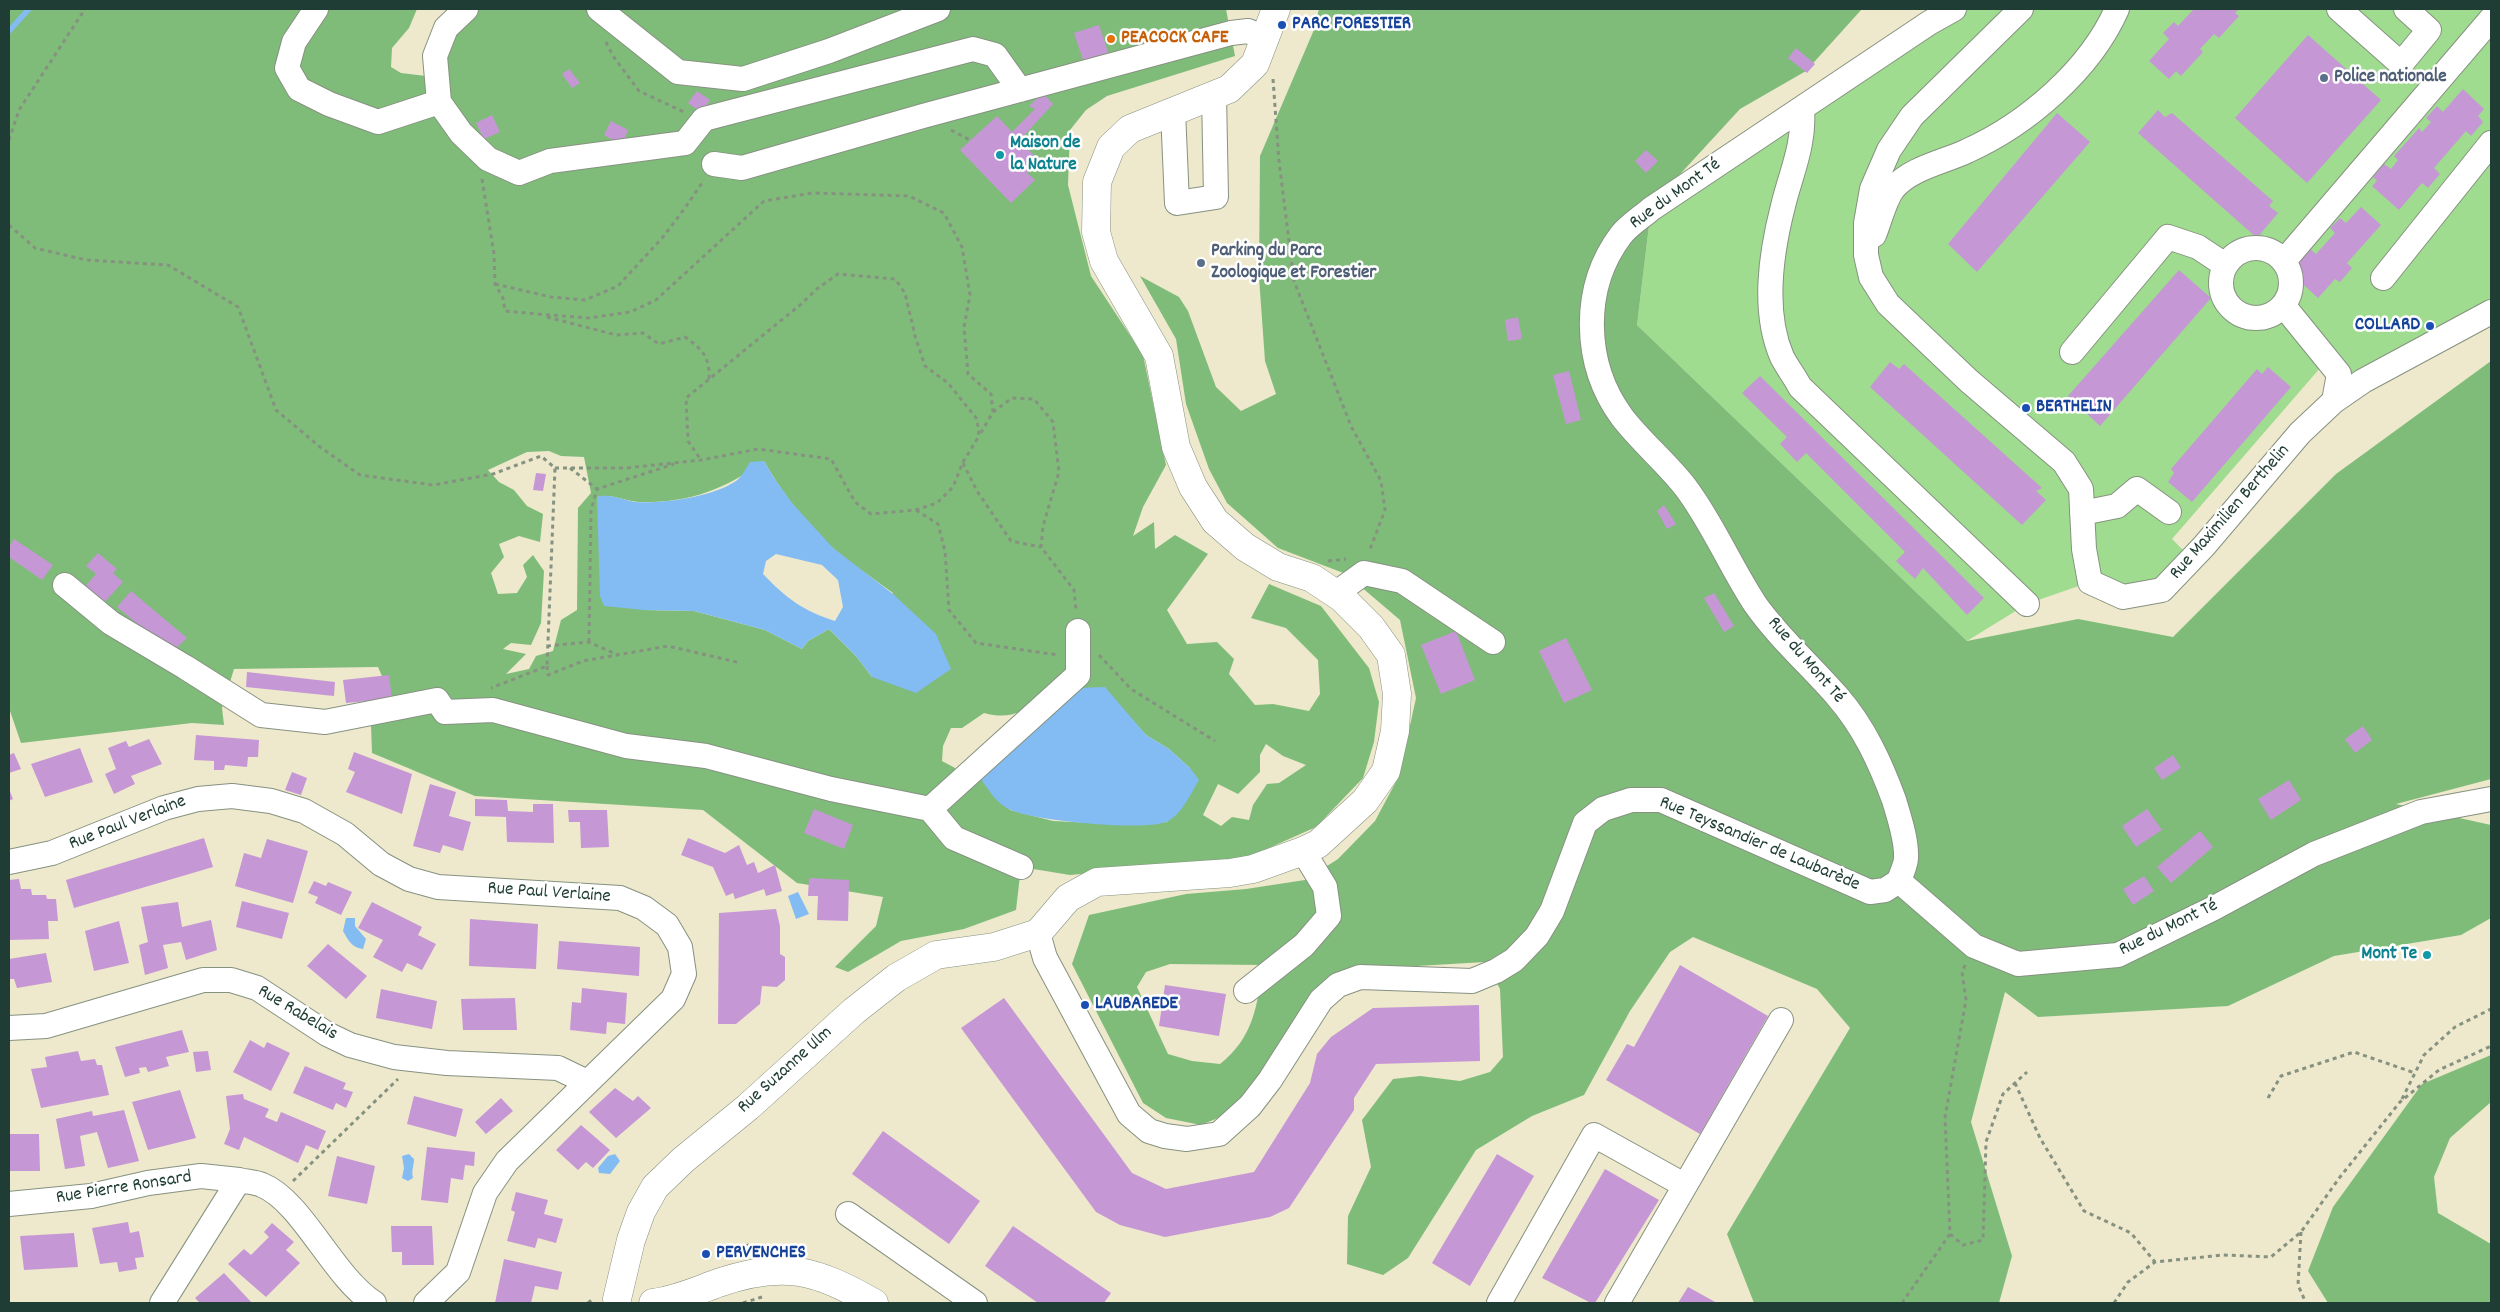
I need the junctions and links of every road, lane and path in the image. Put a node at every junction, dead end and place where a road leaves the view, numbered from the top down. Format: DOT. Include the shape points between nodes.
graph roads {
  1 [pos="85,9"];
  2 [pos="316,9"];
  3 [pos="466,9"];
  4 [pos="600,9"];
  5 [pos="938,9"];
  6 [pos="1276,9"];
  7 [pos="1954,9"];
  8 [pos="2021,9"];
  9 [pos="2117,9"];
  10 [pos="2339,9"];
  11 [pos="2406,9"];
  12 [pos="2491,19"];
  13 [pos="1266,39"];
  14 [pos="605,40"];
  15 [pos="1273,70"];
  16 [pos="1020,90"];
  17 [pos="1214,94"];
  18 [pos="439,102"];
  19 [pos="1802,109"];
  20 [pos="1173,111"];
  21 [pos="704,120"];
  22 [pos="9,140"];
  23 [pos="2491,143"];
  24 [pos="714,164"];
  25 [pos="481,175"];
  26 [pos="9,224"];
  27 [pos="1866,255"];
  28 [pos="2284,261"];
  29 [pos="2225,266"];
  30 [pos="2382,278"];
  31 [pos="495,284"];
  32 [pos="2283,305"];
  33 [pos="2491,312"];
  34 [pos="538,314"];
  35 [pos="2072,352"];
  36 [pos="708,381"];
  37 [pos="2334,401"];
  38 [pos="993,412"];
  39 [pos="979,436"];
  40 [pos="701,460"];
  41 [pos="680,462"];
  42 [pos="963,462"];
  43 [pos="555,468"];
  44 [pos="570,468"];
  45 [pos="597,489"];
  46 [pos="915,510"];
  47 [pos="2169,512"];
  48 [pos="2082,513"];
  49 [pos="1041,547"];
  50 [pos="1366,558"];
  51 [pos="1350,559"];
  52 [pos="64,585"];
  53 [pos="1336,594"];
  54 [pos="2027,604"];
  55 [pos="1078,631"];
  56 [pos="589,642"];
  57 [pos="1493,642"];
  58 [pos="547,646"];
  59 [pos="618,655"];
  60 [pos="1077,658"];
  61 [pos="741,662"];
  62 [pos="547,666"];
  63 [pos="483,692"];
  64 [pos="1215,741"];
  65 [pos="2491,799"];
  66 [pos="930,810"];
  67 [pos="1303,851"];
  68 [pos="9,862"];
  69 [pos="1021,867"];
  70 [pos="1899,881"];
  71 [pos="1038,933"];
  72 [pos="1974,946"];
  73 [pos="1246,992"];
  74 [pos="2491,1009"];
  75 [pos="1781,1020"];
  76 [pos="9,1028"];
  77 [pos="2491,1046"];
  78 [pos="418,1060"];
  79 [pos="2026,1072"];
  80 [pos="2415,1073"];
  81 [pos="587,1082"];
  82 [pos="2015,1083"];
  83 [pos="2268,1098"];
  84 [pos="2400,1102"];
  85 [pos="239,1180"];
  86 [pos="1684,1185"];
  87 [pos="278,1196"];
  88 [pos="9,1204"];
  89 [pos="848,1214"];
  90 [pos="2301,1232"];
  91 [pos="1950,1234"];
  92 [pos="762,1253"];
  93 [pos="724,1256"];
  94 [pos="2156,1262"];
  95 [pos="618,1302"];
  96 [pos="665,1302"];
  97 [pos="162,1303"];
  98 [pos="374,1303"];
  99 [pos="426,1303"];
  100 [pos="874,1303"];
  101 [pos="975,1303"];
  102 [pos="1499,1303"];
  103 [pos="1617,1303"];
  104 [pos="1902,1303"];
  105 [pos="2114,1303"];
  106 [pos="2306,1303"];
  1 -- 22 [label="path" via="19,110"];
  2 -- 18 [label="street" via="294,42 287,68 299,89 328,104 378,122"];
  3 -- 18 [label="street" via="446,28 435,56"];
  4 -- 5 [label="street" via="678,72 742,79"];
  6 -- 13 [label="main road"];
  7 -- 19 [label="street, Rue du Mont Té"];
  8 -- 27 [label="street, Rue Maximilien Berthelin" via="1912,116 1889,150 1872,189 1866,223"];
  9 -- 27 [label="street" via="2100,41 2052,95 2004,132 1911,174 1893,190"];
  10 -- 11 [label="street" via="2401,64 2429,30"];
  12 -- 28 [label="street"];
  13 -- 16 [label="street" via="1248,31 1231,33"];
  13 -- 17 [label="main road" via="1255,64 1229,89"];
  14 -- 21 [label="path" via="612,56 639,91"];
  15 -- 50 [label="path" via="1279,161 1294,281 1351,426 1381,481 1385,510"];
  16 -- 21 [label="street" via="995,55 973,49"];
  16 -- 24 [label="street" via="742,168"];
  17 -- 20 [label="main road"];
  17 -- 20 [label="street" via="1216,197 1177,203"];
  18 -- 21 [label="street" via="461,133 488,159 519,173 550,160 685,143"];
  19 -- 54 [label="street" via="1800,148 1783,206 1770,285 1772,319 1782,357 1800,387"];
  19 -- 70 [label="street, Rue du Mont Té" via="1651,209 1622,234 1597,283 1592,314 1592,347 1600,380 1621,416 1685,487 1756,604 1838,697 1867,739 1880,762 1899,814 1906,859"];
  20 -- 53 [label="main road" via="1130,129 1112,147 1097,182 1096,232 1104,261 1158,356 1176,447 1193,487 1215,521 1245,547 1278,567 1312,578"];
  23 -- 30 [label="street"];
  24 -- 31 [label="path" via="685,208 618,286 585,300 551,297"];
  25 -- 31 [label="path" via="494,254"];
  26 -- 43 [label="path" via="35,248 86,260 168,265 238,307 276,410 360,475 433,485 493,474 541,456"];
  27 -- 48 [label="street, Rue Maximilien Berthelin" via="1871,277 1888,304 1970,381 2064,462 2082,489"];
  28 -- 29 [label="street" via="2265,248 2253,247 2233,256"];
  28 -- 32 [label="street" via="2291,283"];
  29 -- 32 [label="street" via="2221,288 2236,312 2252,318 2264,317"];
  29 -- 35 [label="street" via="2198,247 2168,237"];
  31 -- 34 [label="path" via="505,311"];
  32 -- 37 [label="street" via="2339,374"];
  33 -- 37 [label="street" via="2363,381"];
  34 -- 36 [label="path" via="616,335 643,333 659,344 685,337 702,349 709,366"];
  34 -- 38 [label="path" via="588,318 630,312 656,300 764,201 812,193 909,196 944,213 962,247 970,295 964,327 968,374 991,394"];
  36 -- 39 [label="path" via="838,274 894,279 905,293 926,366 948,383 977,419"];
  36 -- 40 [label="path" via="686,398 688,441"];
  37 -- 48 [label="street, Rue Maximilien Berthelin" via="2300,433 2162,590 2123,597 2090,582"];
  38 -- 39 [label="path"];
  38 -- 49 [label="path" via="1012,398 1034,399 1053,422 1058,472 1043,526"];
  39 -- 42 [label="path"];
  40 -- 41 [label="path"];
  40 -- 46 [label="path" via="758,449 831,459 855,502 871,514"];
  41 -- 44 [label="path" via="626,468"];
  41 -- 45 [label="path"];
  42 -- 46 [label="path" via="953,487 937,503"];
  42 -- 49 [label="path" via="977,491 1010,541"];
  43 -- 44 [label="path"];
  43 -- 58 [label="path"];
  44 -- 45 [label="path"];
  45 -- 56 [label="path" via="591,510"];
  46 -- 60 [label="path" via="938,524 945,550 948,610 976,643"];
  47 -- 48 [label="street" via="2137,489 2117,506"];
  49 -- 55 [label="path" via="1074,590"];
  51 -- 53 [label="path" via="1324,561"];
  52 -- 66 [label="street" via="111,623 260,715 325,722 437,700 445,712 493,710 626,746 706,756 832,789"];
  53 -- 57 [label="street" via="1364,573 1402,582"];
  53 -- 67 [label="main road" via="1371,627 1391,654 1397,694 1396,731 1386,771 1366,801 1318,844"];
  55 -- 60 [label="street"];
  55 -- 64 [label="path" via="1131,689"];
  56 -- 58 [label="path"];
  56 -- 59 [label="path"];
  58 -- 62 [label="path"];
  59 -- 61 [label="path" via="668,646"];
  59 -- 62 [label="path" via="583,661 548,675"];
  60 -- 66 [label="street" via="1078,675"];
  62 -- 63 [label="path"];
  65 -- 72 [label="street, Rue du Mont Té" via="2421,812 2314,854 2118,955 2018,964"];
  66 -- 69 [label="street" via="954,838"];
  67 -- 71 [label="main road" via="1253,869 1230,873 1097,882 1068,898"];
  67 -- 73 [label="street" via="1325,887 1329,916 1304,945"];
  68 -- 81 [label="street, Rue Paul Verlaine" via="52,853 164,808 198,798 232,796 271,801 304,811 344,834 381,864 408,879 438,887 620,898 644,908 667,925 680,947 684,974 674,999"];
  70 -- 71 [label="street, Rue Teyssandier de Laubarède" via="1885,890 1870,892 1661,800 1630,800 1603,809 1585,823 1552,911 1537,936 1514,960 1472,981 1360,977 1338,985 1321,1000 1250,1106 1219,1134 1187,1139 1149,1130 1129,1114 1045,958"];
  70 -- 72 [label="street, Rue du Mont Té"];
  71 -- 95 [label="main road, Rue Suzanne Ulm" via="994,947 936,955 896,978 683,1160 655,1188 641,1212 631,1240"];
  72 -- 91 [label="path" via="1962,972 1966,1000 1945,1117"];
  74 -- 80 [label="path" via="2454,1027 2424,1055"];
  75 -- 86 [label="street"];
  76 -- 78 [label="street, Rue Rabelais" via="46,1026 203,980 230,980 257,988 327,1034 350,1045"];
  77 -- 84 [label="path" via="2439,1070"];
  78 -- 81 [label="street, Rue Rabelais" via="558,1068"];
  78 -- 87 [label="path"];
  79 -- 82 [label="path"];
  80 -- 83 [label="path" via="2354,1052 2281,1076"];
  80 -- 84 [label="path"];
  81 -- 99 [label="street, Rue Paul Verlaine" via="507,1161 485,1193 458,1272"];
  82 -- 91 [label="path" via="2003,1094 1986,1142 1983,1240 1963,1245"];
  82 -- 94 [label="path" via="2040,1138 2084,1211 2131,1233"];
  84 -- 90 [label="path"];
  85 -- 87 [label="street" via="263,1185"];
  85 -- 88 [label="street, Rue Pierre Ronsard" via="201,1176 148,1183 91,1196"];
  85 -- 97 [label="street"];
  86 -- 102 [label="street" via="1594,1135"];
  86 -- 103 [label="street"];
  87 -- 98 [label="street" via="343,1274"];
  89 -- 101 [label="street"];
  90 -- 94 [label="path" via="2271,1257 2223,1255"];
  90 -- 106 [label="path" via="2298,1285"];
  91 -- 104 [label="path"];
  92 -- 93 [label="path" via="748,1245"];
  94 -- 105 [label="path" via="2128,1282"];
  96 -- 100 [label="main road" via="745,1274 771,1270 801,1272 838,1283"];
}
